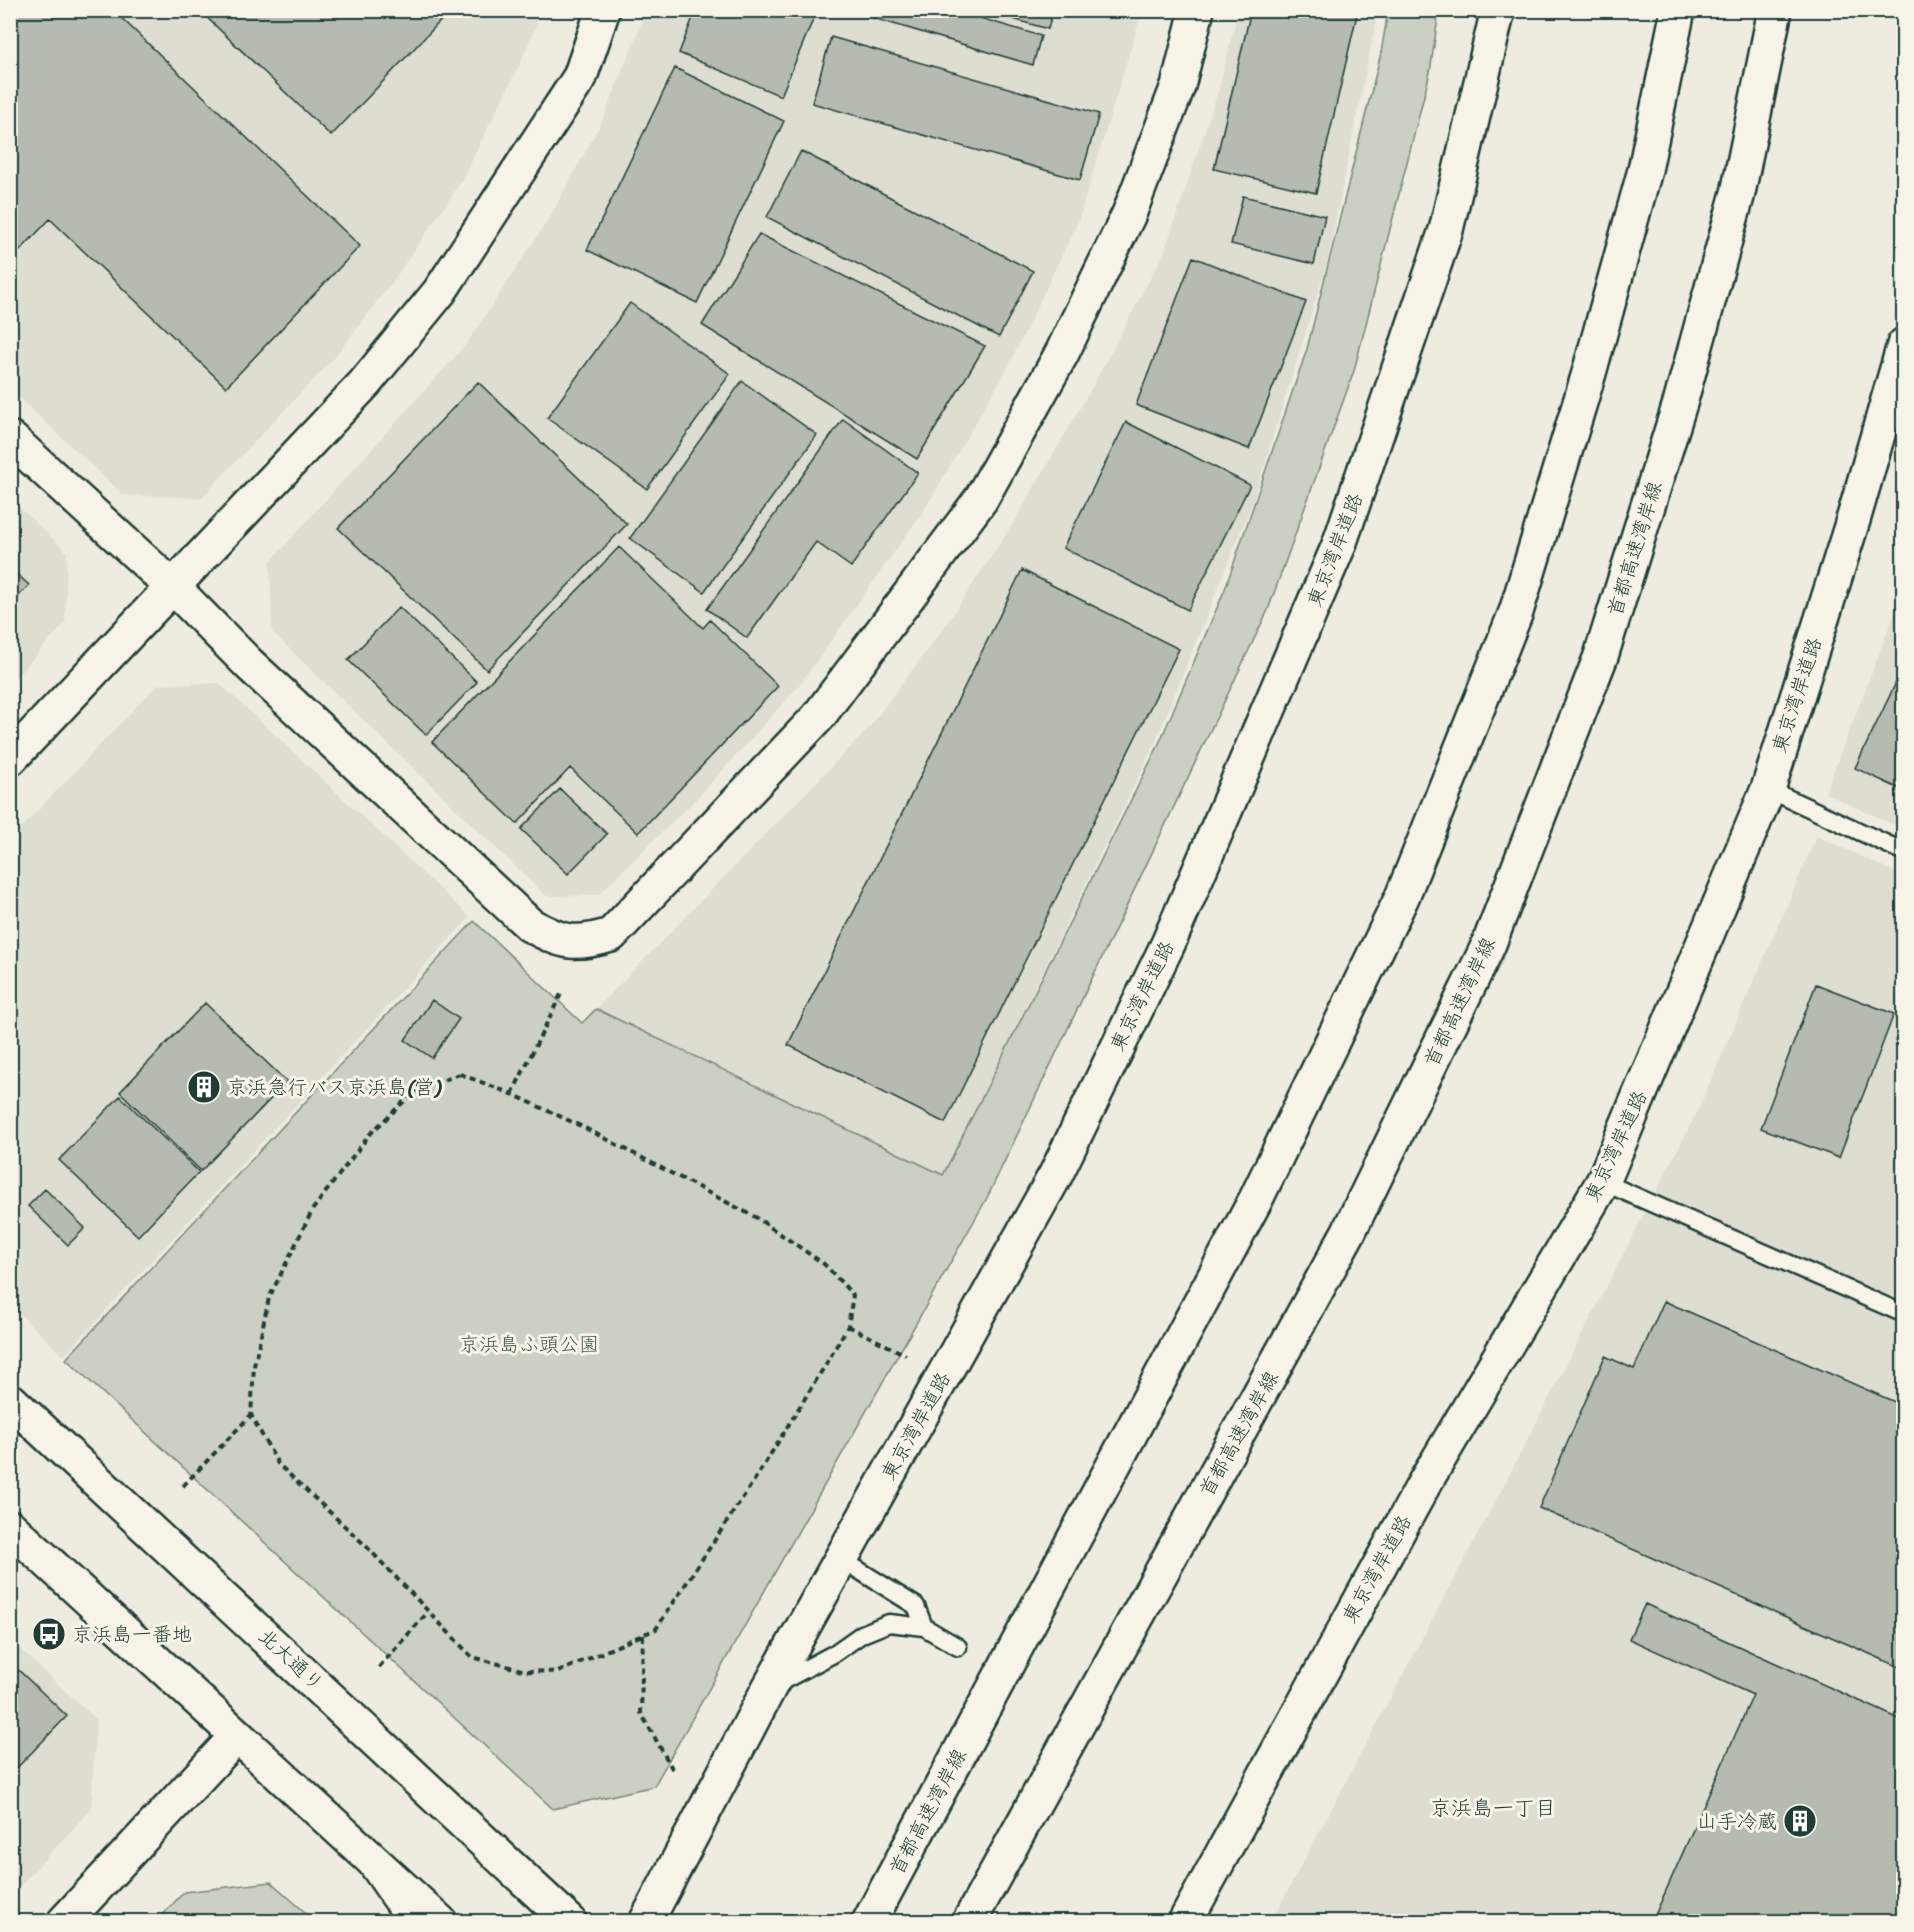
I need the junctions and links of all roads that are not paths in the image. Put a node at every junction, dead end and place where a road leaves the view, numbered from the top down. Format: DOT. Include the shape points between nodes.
graph roads {
  1 [pos="603,10"];
  2 [pos="1197,10"];
  3 [pos="1498,10"];
  4 [pos="1678,10"];
  5 [pos="1775,10"];
  6 [pos="1904,345"];
  7 [pos="10,438"];
  8 [pos="173,587"];
  9 [pos="10,759"];
  10 [pos="1768,789"];
  11 [pos="1904,852"];
  12 [pos="1604,1182"];
  13 [pos="1904,1314"];
  14 [pos="10,1400"];
  15 [pos="10,1527"];
  16 [pos="841,1559"];
  17 [pos="924,1627"];
  18 [pos="958,1647"];
  19 [pos="769,1688"];
  20 [pos="236,1737"];
  21 [pos="375,1863"];
  22 [pos="64,1922"];
  23 [pos="416,1922"];
  24 [pos="440,1922"];
  25 [pos="570,1922"];
  26 [pos="646,1922"];
  27 [pos="869,1922"];
  28 [pos="969,1922"];
  29 [pos="1185,1922"];
  1 -- 8 [label="main road" via="580,77 440,291 365,383"];
  2 -- 8 [label="main road" via="1178,86 1129,214 1062,352 981,499 818,717 611,935 585,943 557,939 530,925 249,664"];
  3 -- 16 [label="main road, 東京湾岸道路" via="1446,230 1339,545 1168,944 1056,1174"];
  4 -- 27 [label="main road, 首都高速湾岸線" via="1642,181 1589,373 1516,612 1402,897 1256,1199"];
  5 -- 28 [label="main road, 首都高速湾岸線" via="1738,193 1681,400 1601,656 1488,946 1348,1233"];
  6 -- 10 [label="main road, 東京湾岸道路"];
  7 -- 8 [label="main road"];
  8 -- 9 [label="main road"];
  10 -- 11 [label="lane"];
  10 -- 12 [label="main road, 東京湾岸道路"];
  12 -- 13 [label="lane"];
  12 -- 29 [label="main road, 東京湾岸道路" via="1424,1484"];
  14 -- 25 [label="main road, 北大通り"];
  15 -- 20 [label="main road"];
  16 -- 17 [label="lane" via="916,1605"];
  16 -- 19 [label="main road, 東京湾岸道路"];
  17 -- 18 [label="lane"];
  17 -- 19 [label="lane" via="888,1623"];
  19 -- 26 [label="main road, 東京湾岸道路"];
  20 -- 21 [label="main road"];
  20 -- 22 [label="main road"];
  21 -- 23 [label="main road"];
  21 -- 24 [label="main road"];
}
